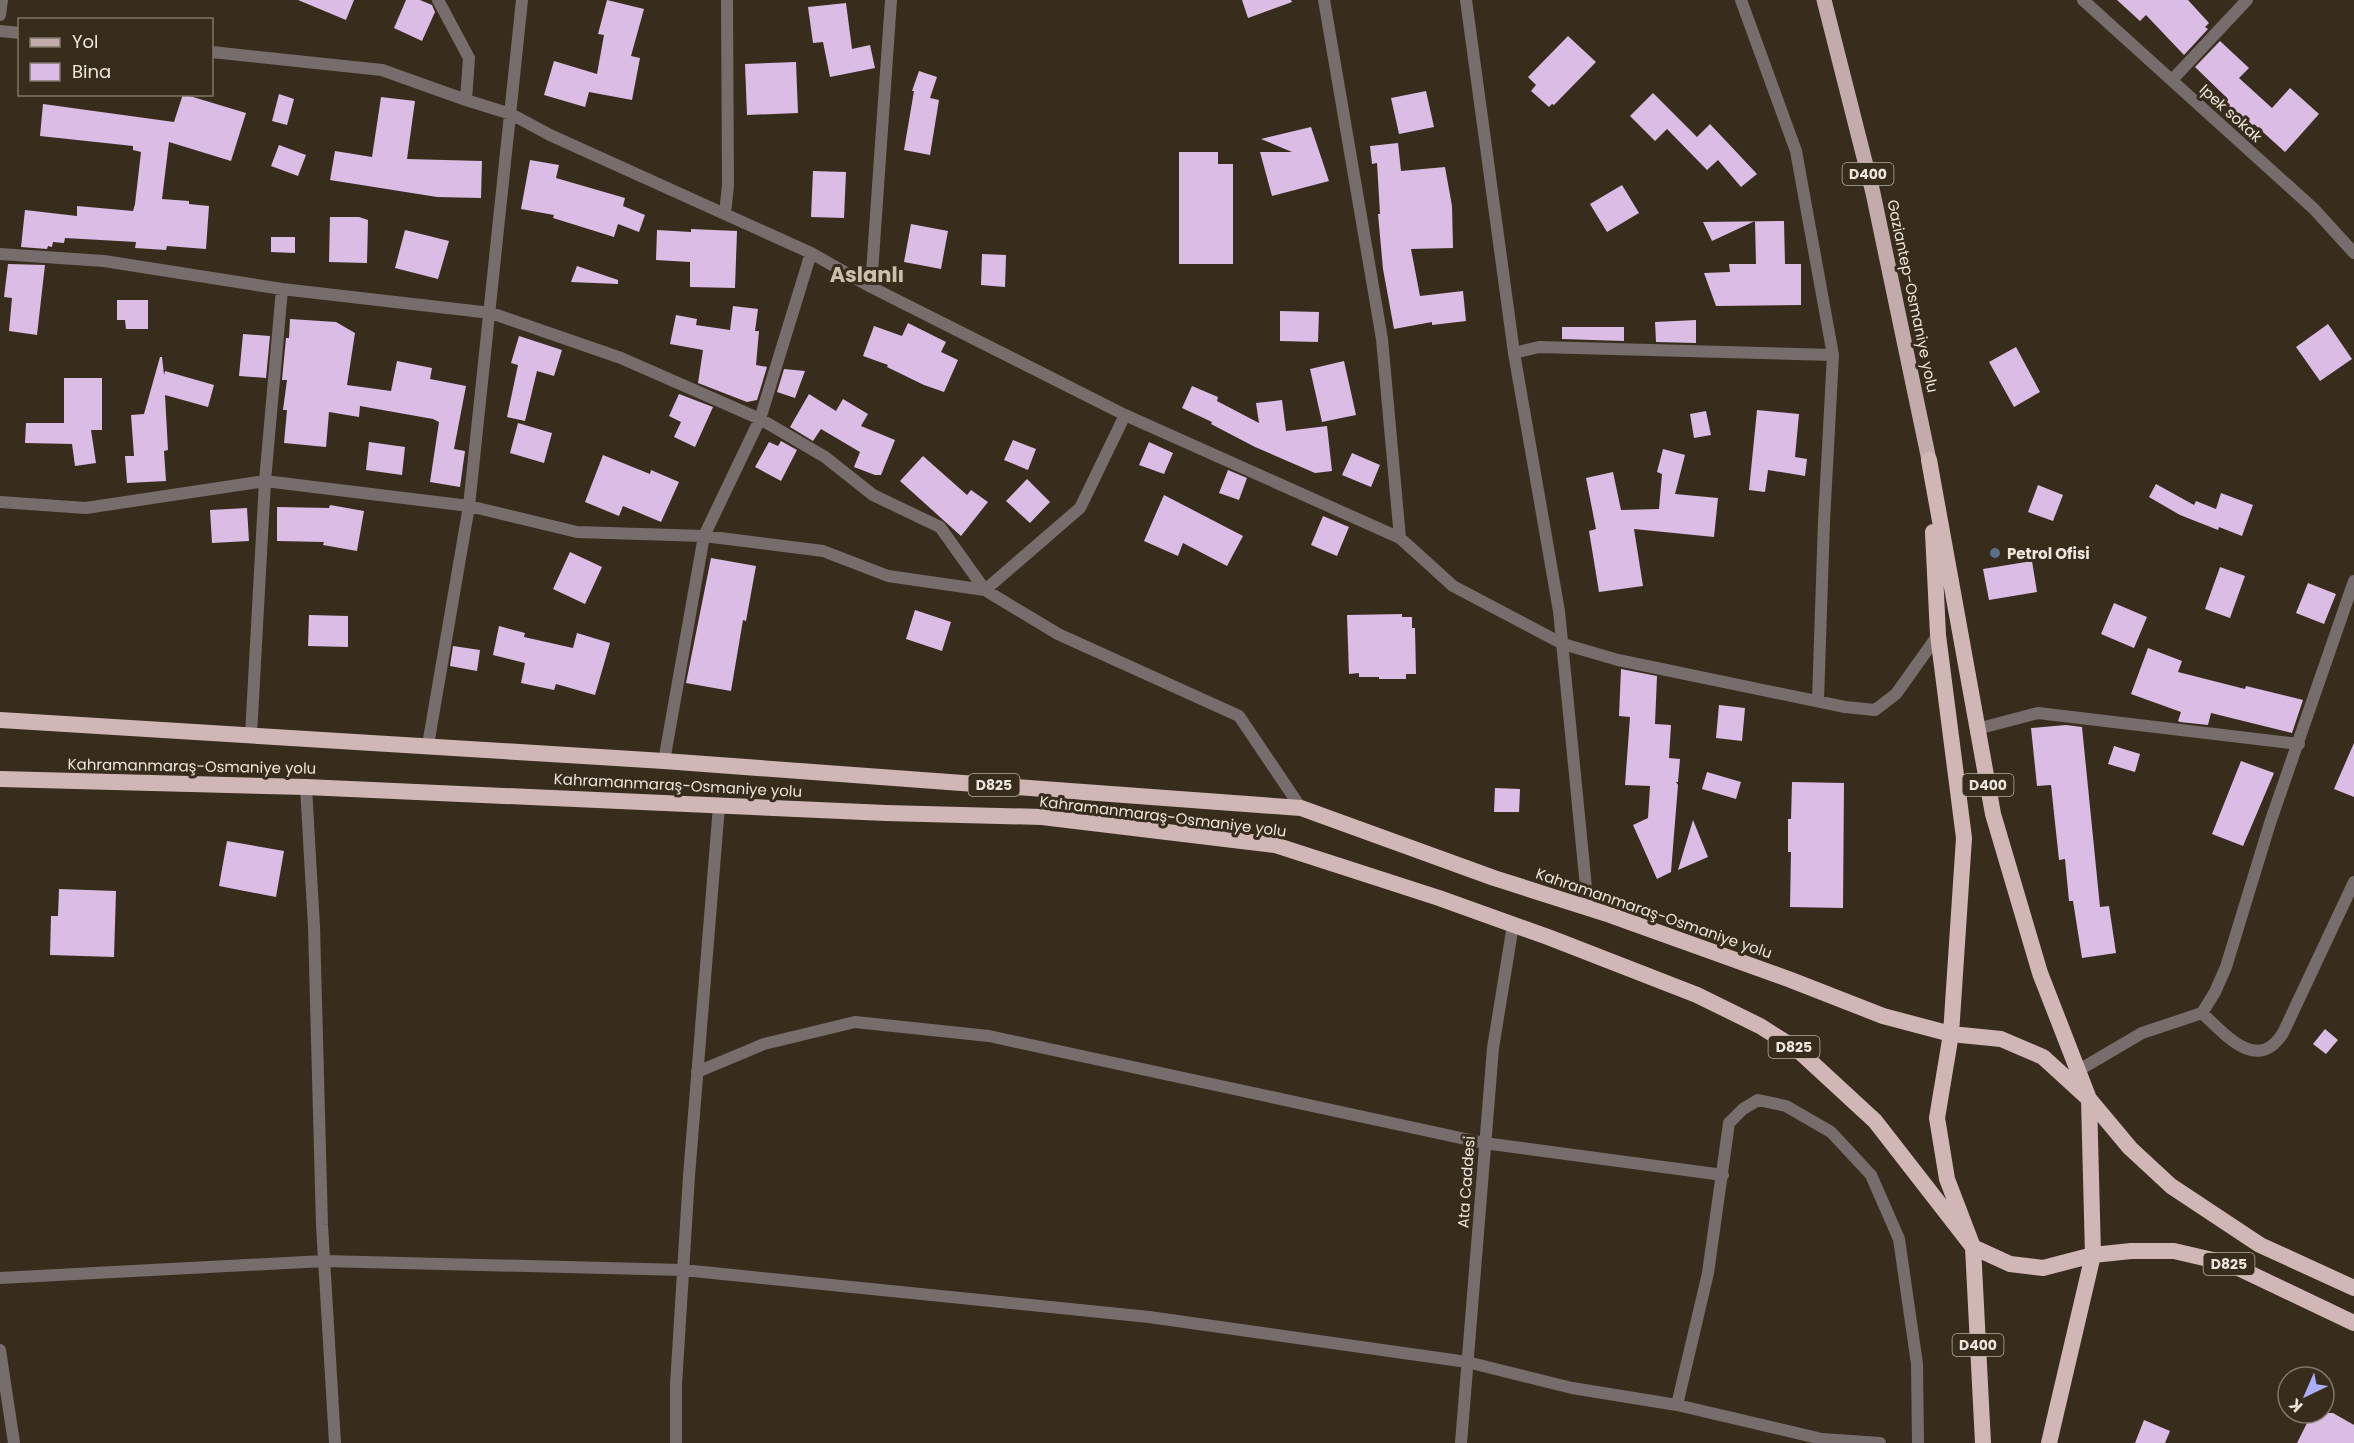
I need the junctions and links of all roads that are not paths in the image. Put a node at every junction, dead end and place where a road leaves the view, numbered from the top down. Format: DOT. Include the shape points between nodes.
graph roads {
  1 [pos="2,0"];
  2 [pos="438,0"];
  3 [pos="522,0"];
  4 [pos="727,0"];
  5 [pos="891,0"];
  6 [pos="1324,0"];
  7 [pos="1466,0"];
  8 [pos="1741,0"];
  9 [pos="1824,0"];
  10 [pos="2083,0"];
  11 [pos="2247,0"];
  12 [pos="0,15"];
  13 [pos="0,31"];
  14 [pos="18,33"];
  15 [pos="213,52"];
  16 [pos="2172,80"];
  17 [pos="466,100"];
  18 [pos="511,114"];
  19 [pos="725,214"];
  20 [pos="811,253"];
  21 [pos="2354,253"];
  22 [pos="0,254"];
  23 [pos="871,287"];
  24 [pos="282,289"];
  25 [pos="491,313"];
  26 [pos="1514,354"];
  27 [pos="1833,355"];
  28 [pos="1125,416"];
  29 [pos="760,419"];
  30 [pos="1929,460"];
  31 [pos="265,481"];
  32 [pos="0,502"];
  33 [pos="469,506"];
  34 [pos="704,536"];
  35 [pos="1400,538"];
  36 [pos="2354,581"];
  37 [pos="985,590"];
  38 [pos="1938,634"];
  39 [pos="1563,644"];
  40 [pos="1818,700"];
  41 [pos="0,720"];
  42 [pos="1977,729"];
  43 [pos="251,735"];
  44 [pos="2299,744"];
  45 [pos="428,745"];
  46 [pos="664,760"];
  47 [pos="0,779"];
  48 [pos="306,787"];
  49 [pos="718,806"];
  50 [pos="1301,808"];
  51 [pos="2354,882"];
  52 [pos="1588,908"];
  53 [pos="1513,925"];
  54 [pos="2202,1013"];
  55 [pos="1951,1034"];
  56 [pos="2079,1070"];
  57 [pos="697,1072"];
  58 [pos="2089,1099"];
  59 [pos="1484,1143"];
  60 [pos="1723,1175"];
  61 [pos="1973,1247"];
  62 [pos="2093,1255"];
  63 [pos="324,1262"];
  64 [pos="683,1270"];
  65 [pos="0,1278"];
  66 [pos="2354,1288"];
  67 [pos="2354,1323"];
  68 [pos="0,1350"];
  69 [pos="1467,1362"];
  70 [pos="1677,1405"];
  71 [pos="5,1417"];
  72 [pos="14,1443"];
  73 [pos="335,1443"];
  74 [pos="676,1443"];
  75 [pos="1461,1443"];
  76 [pos="1880,1443"];
  77 [pos="1918,1443"];
  78 [pos="1983,1443"];
  79 [pos="2049,1443"];
  1 -- 12 [label="street"];
  2 -- 17 [label="street" via="470,58"];
  3 -- 18 [label="street"];
  4 -- 19 [label="street" via="729,153"];
  5 -- 23 [label="street"];
  6 -- 35 [label="street" via="1382,339"];
  7 -- 26 [label="street"];
  8 -- 27 [label="street" via="1796,151"];
  9 -- 30 [label="main road, Gaziantep-Osmaniye yolu / D400" via="1873,193"];
  10 -- 16 [label="street, Ipek sokak"];
  11 -- 16 [label="street"];
  13 -- 14 [label="street"];
  15 -- 17 [label="street" via="382,70"];
  16 -- 21 [label="street, Ipek sokak" via="2314,209"];
  17 -- 18 [label="street"];
  18 -- 19 [label="street"];
  18 -- 25 [label="street"];
  19 -- 20 [label="street"];
  20 -- 23 [label="street"];
  20 -- 29 [label="street"];
  22 -- 24 [label="street" via="104,261"];
  23 -- 28 [label="street"];
  24 -- 25 [label="street"];
  24 -- 31 [label="street"];
  25 -- 29 [label="street" via="621,358"];
  25 -- 33 [label="street"];
  26 -- 27 [label="street" via="1539,347"];
  26 -- 39 [label="street"];
  27 -- 40 [label="street"];
  28 -- 35 [label="street"];
  28 -- 37 [label="street" via="1080,508"];
  29 -- 34 [label="street"];
  29 -- 37 [label="street" via="825,457 873,495 940,527"];
  30 -- 38 [label="highway, D400"];
  30 -- 42 [label="highway, D400"];
  31 -- 32 [label="street" via="86,508"];
  31 -- 33 [label="street"];
  31 -- 43 [label="street"];
  33 -- 34 [label="street" via="576,532"];
  33 -- 45 [label="street"];
  34 -- 37 [label="street" via="823,551 888,576"];
  34 -- 46 [label="street"];
  35 -- 39 [label="street" via="1453,586"];
  36 -- 44 [label="street"];
  37 -- 50 [label="street" via="1058,634 1239,716"];
  38 -- 40 [label="street" via="1896,694 1875,710"];
  38 -- 55 [label="highway, D400" via="1964,838"];
  39 -- 40 [label="street" via="1618,660"];
  39 -- 52 [label="street"];
  41 -- 43 [label="highway, Kahramanmaraş-Osmaniye yolu / D825"];
  42 -- 44 [label="street" via="2038,713"];
  42 -- 56 [label="highway, D400" via="1993,814 2037,962"];
  43 -- 45 [label="highway, Kahramanmaraş-Osmaniye yolu / D825"];
  44 -- 54 [label="street" via="2226,967"];
  45 -- 46 [label="highway, Kahramanmaraş-Osmaniye yolu / D825"];
  46 -- 50 [label="highway, Kahramanmaraş-Osmaniye yolu / D825"];
  47 -- 48 [label="highway, Kahramanmaraş-Osmaniye yolu / D825"];
  48 -- 49 [label="highway, Kahramanmaraş-Osmaniye yolu / D825"];
  48 -- 63 [label="street"];
  49 -- 53 [label="highway, Kahramanmaraş-Osmaniye yolu / D825" via="1042,817 1275,845"];
  49 -- 57 [label="street"];
  50 -- 52 [label="highway, Kahramanmaraş-Osmaniye yolu / D825"];
  51 -- 54 [label="street" via="2283,1033 2273,1045 2259,1051 2244,1049"];
  52 -- 55 [label="highway, Kahramanmaraş-Osmaniye yolu / D825" via="1883,1016"];
  53 -- 59 [label="street, Ata Caddesi" via="1493,1048"];
  53 -- 61 [label="highway, Kahramanmaraş-Osmaniye yolu / D825" via="1697,995 1798,1050 1875,1121"];
  54 -- 56 [label="street" via="2142,1033"];
  55 -- 58 [label="highway, Kahramanmaraş-Osmaniye yolu / D825" via="2001,1039 2043,1057"];
  55 -- 61 [label="highway, D400" via="1937,1118 1947,1179"];
  56 -- 58 [label="highway, D400"];
  57 -- 59 [label="street" via="764,1044 855,1022 989,1036"];
  57 -- 64 [label="street"];
  58 -- 62 [label="highway, D400"];
  58 -- 66 [label="highway, Kahramanmaraş-Osmaniye yolu / D825" via="2130,1148 2171,1186 2260,1245"];
  59 -- 60 [label="street"];
  59 -- 69 [label="street, Ata Caddesi"];
  60 -- 70 [label="street" via="1708,1273"];
  60 -- 77 [label="street" via="1729,1123 1758,1100 1786,1106 1831,1132 1871,1175 1899,1239 1917,1364"];
  61 -- 62 [label="highway, Kahramanmaraş-Osmaniye yolu / D825" via="2010,1264 2043,1268"];
  61 -- 78 [label="highway, D400"];
  62 -- 67 [label="highway, Kahramanmaraş-Osmaniye yolu / D825" via="2174,1251 2230,1264"];
  62 -- 79 [label="highway, D400"];
  63 -- 64 [label="street"];
  63 -- 65 [label="street"];
  63 -- 73 [label="street"];
  64 -- 69 [label="street" via="1149,1317"];
  64 -- 74 [label="street"];
  68 -- 71 [label="street"];
  69 -- 70 [label="street" via="1572,1388"];
  69 -- 75 [label="street, Ata Caddesi"];
  70 -- 76 [label="street" via="1822,1439"];
  71 -- 72 [label="street"];
}
